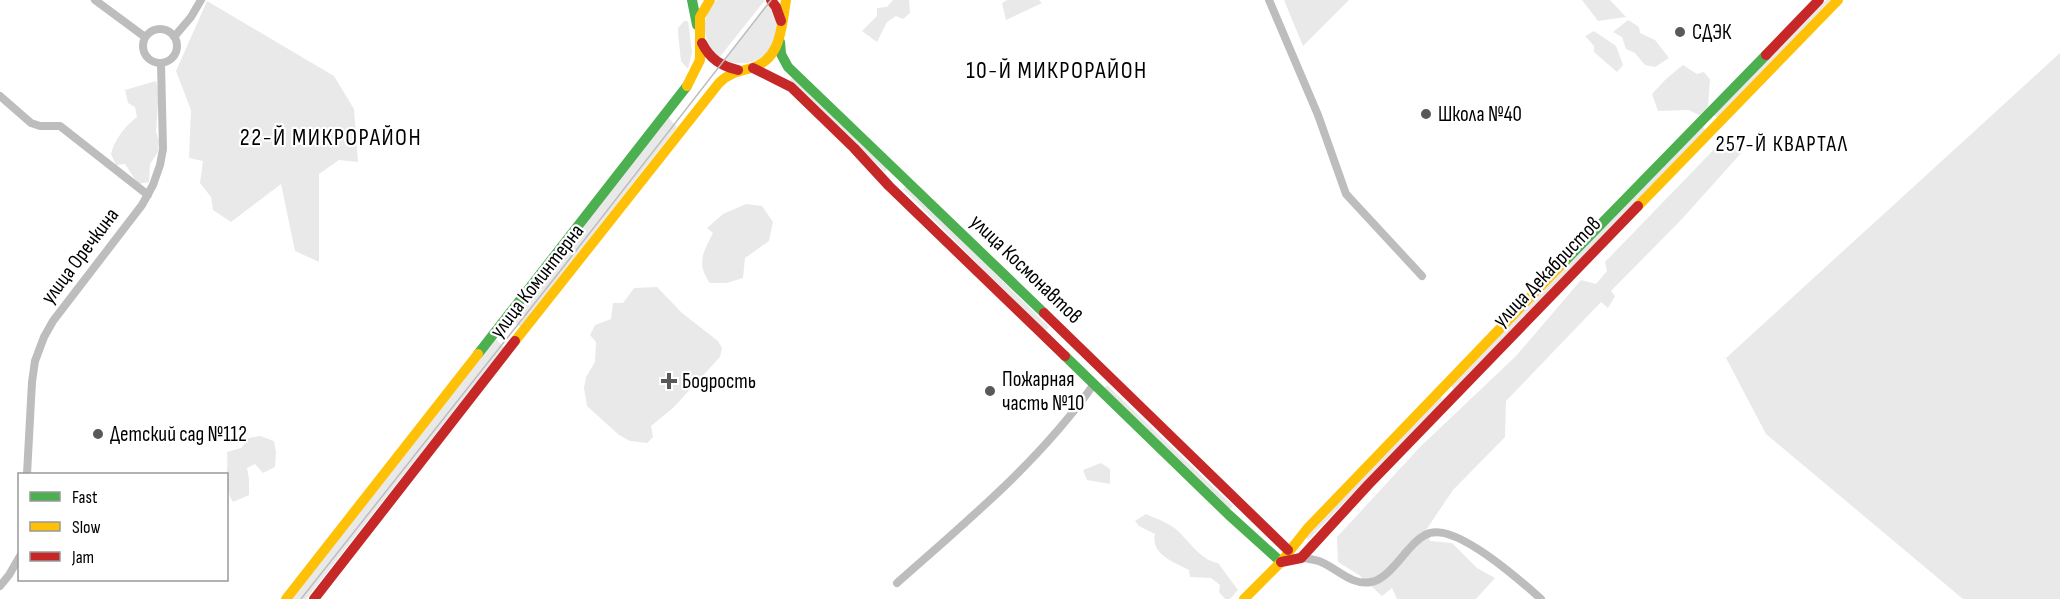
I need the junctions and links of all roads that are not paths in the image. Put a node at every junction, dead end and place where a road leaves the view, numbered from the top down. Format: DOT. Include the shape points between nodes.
graph roads {
  1 [pos="95,0"];
  2 [pos="201,0"];
  3 [pos="692,0"];
  4 [pos="710,0"];
  5 [pos="771,0"];
  6 [pos="786,0"];
  7 [pos="1269,0"];
  8 [pos="1819,0"];
  9 [pos="1838,0"];
  10 [pos="699,33"];
  11 [pos="782,33"];
  12 [pos="145,37"];
  13 [pos="174,37"];
  14 [pos="161,63"];
  15 [pos="753,68"];
  16 [pos="738,70"];
  17 [pos="0,96"];
  18 [pos="1705,117"];
  19 [pos="1714,127"];
  20 [pos="901,174"];
  21 [pos="889,186"];
  22 [pos="148,195"];
  23 [pos="1422,276"];
  24 [pos="1094,384"];
  25 [pos="1441,389"];
  26 [pos="1452,400"];
  27 [pos="27,473"];
  28 [pos="1240,504"];
  29 [pos="1229,515"];
  30 [pos="1288,550"];
  31 [pos="1300,558"];
  32 [pos="18,559"];
  33 [pos="1281,562"];
  34 [pos="897,583"];
  35 [pos="0,586"];
  36 [pos="286,599"];
  37 [pos="314,599"];
  38 [pos="1244,599"];
  39 [pos="1541,599"];
  1 -- 12 [label="street"];
  2 -- 13 [label="street"];
  3 -- 10 [label="street"];
  4 -- 10 [label="street, улица Коминтерна" via="700,17"];
  5 -- 11 [label="street, улица Космонавтов" via="780,15"];
  6 -- 11 [label="street"];
  7 -- 23 [label="street" via="1318,115 1346,194"];
  8 -- 18 [label="street, улица Декабристов"];
  9 -- 19 [label="street, улица Декабристов"];
  10 -- 16 [label="street" via="705,51 714,60"];
  10 -- 36 [label="street, улица Коминтерна" via="700,60 687,86"];
  11 -- 15 [label="street" via="777,49"];
  11 -- 20 [label="street, улица Космонавтов" via="780,50 787,67"];
  12 -- 13 [label="street" via="153,31 165,30"];
  12 -- 14 [label="street" via="146,56"];
  13 -- 14 [label="street" via="174,53"];
  14 -- 22 [label="street, улица Оречкина" via="163,149"];
  15 -- 16 [label="street"];
  15 -- 21 [label="street, улица Космонавтов" via="791,87"];
  16 -- 37 [label="street, улица Коминтерна" via="723,79 670,142"];
  17 -- 22 [label="street" via="32,123 60,126"];
  18 -- 19 [label="street"];
  18 -- 25 [label="street, улица Декабристов"];
  19 -- 26 [label="street, улица Декабристов"];
  20 -- 21 [label="street"];
  20 -- 28 [label="street, улица Космонавтов"];
  21 -- 24 [label="street, улица Космонавтов"];
  22 -- 27 [label="street, улица Оречкина" via="44,338 32,382"];
  24 -- 29 [label="street, улица Космонавтов"];
  24 -- 34 [label="street" via="1036,456"];
  25 -- 26 [label="street"];
  25 -- 30 [label="street, улица Декабристов"];
  26 -- 31 [label="street, улица Декабристов"];
  28 -- 29 [label="street"];
  28 -- 30 [label="street, улица Космонавтов"];
  29 -- 33 [label="street, улица Космонавтов"];
  30 -- 31 [label="street"];
  30 -- 33 [label="street, улица Декабристов"];
  31 -- 33 [label="street"];
  31 -- 39 [label="street" via="1320,561 1359,583 1373,582 1386,574 1415,542 1429,533 1444,532 1475,548"];
  32 -- 35 [label="street"];
  33 -- 38 [label="street, улица Декабристов"];
}
